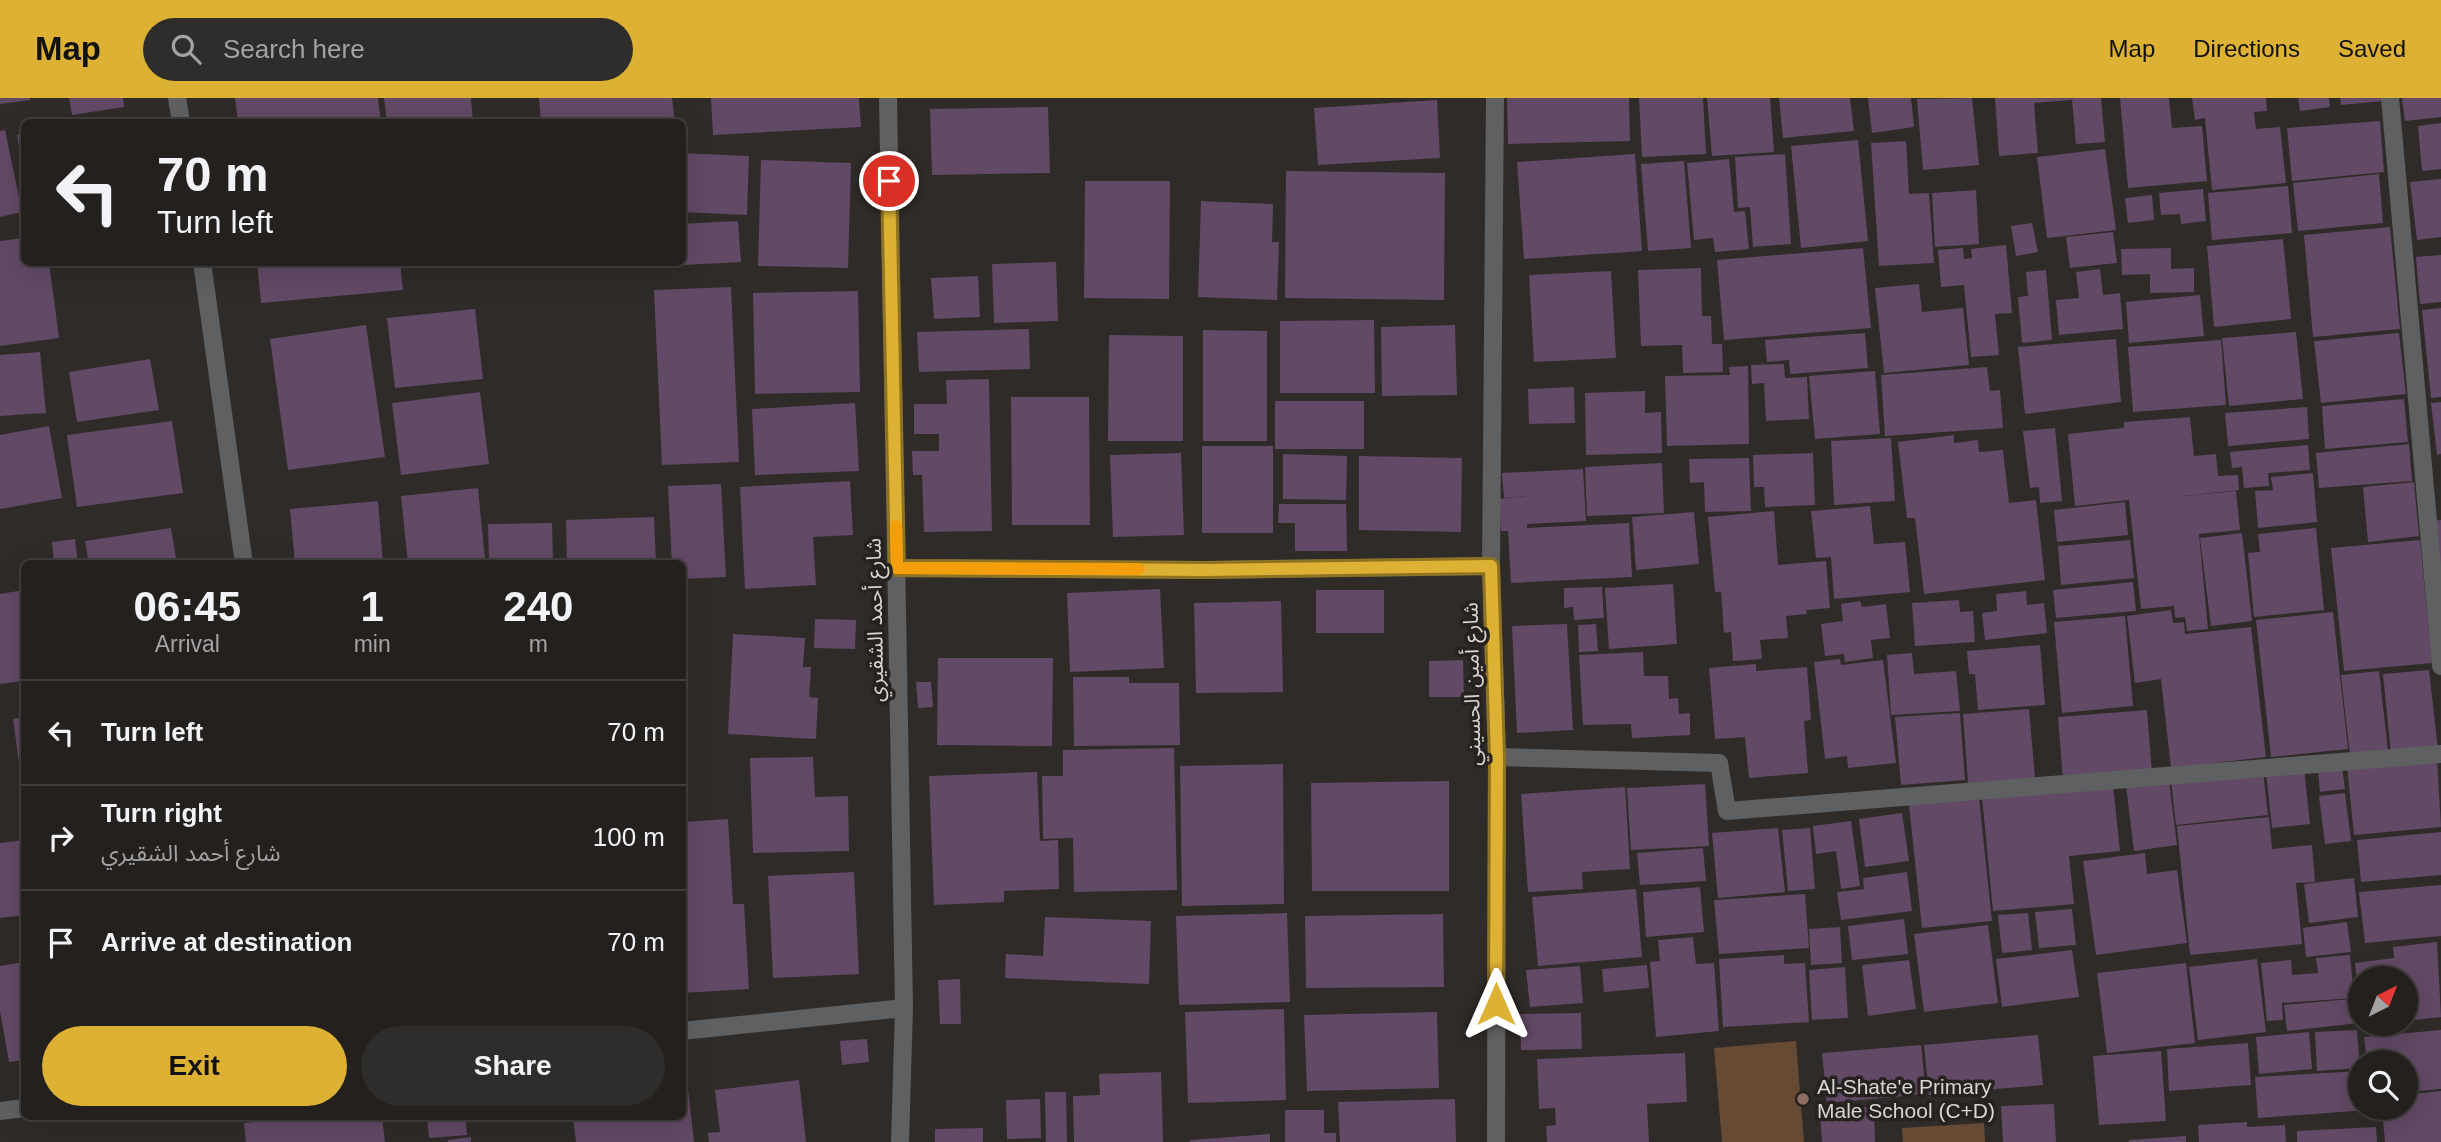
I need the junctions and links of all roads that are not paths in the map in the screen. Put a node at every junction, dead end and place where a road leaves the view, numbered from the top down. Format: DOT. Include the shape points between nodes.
graph roads {
  1 [pos="177,98"];
  2 [pos="888,98"];
  3 [pos="1495,98"];
  4 [pos="2390,98"];
  5 [pos="180,119"];
  6 [pos="203,266"];
  7 [pos="243,560"];
  8 [pos="1491,566"];
  9 [pos="897,568"];
  10 [pos="2441,666"];
  11 [pos="2441,754"];
  12 [pos="1497,757"];
  13 [pos="904,1009"];
  14 [pos="686,1031"];
  15 [pos="21,1108"];
  16 [pos="0,1111"];
  17 [pos="900,1142"];
  18 [pos="1496,1142"];
  1 -- 5 [label="street"];
  2 -- 9 [label="street, شارع أحمد الشقيري"];
  3 -- 8 [label="street, شارع أمين الحسيني"];
  4 -- 10 [label="street"];
  6 -- 7 [label="street"];
  8 -- 9 [label="street"];
  8 -- 12 [label="street, شارع أمين الحسيني"];
  9 -- 13 [label="street, شارع أحمد الشقيري"];
  11 -- 12 [label="street" via="1727,811 1719,763"];
  12 -- 18 [label="street, شارع أمين الحسيني"];
  13 -- 14 [label="street"];
  13 -- 17 [label="street, شارع أحمد الشقيري"];
  15 -- 16 [label="street"];
}
